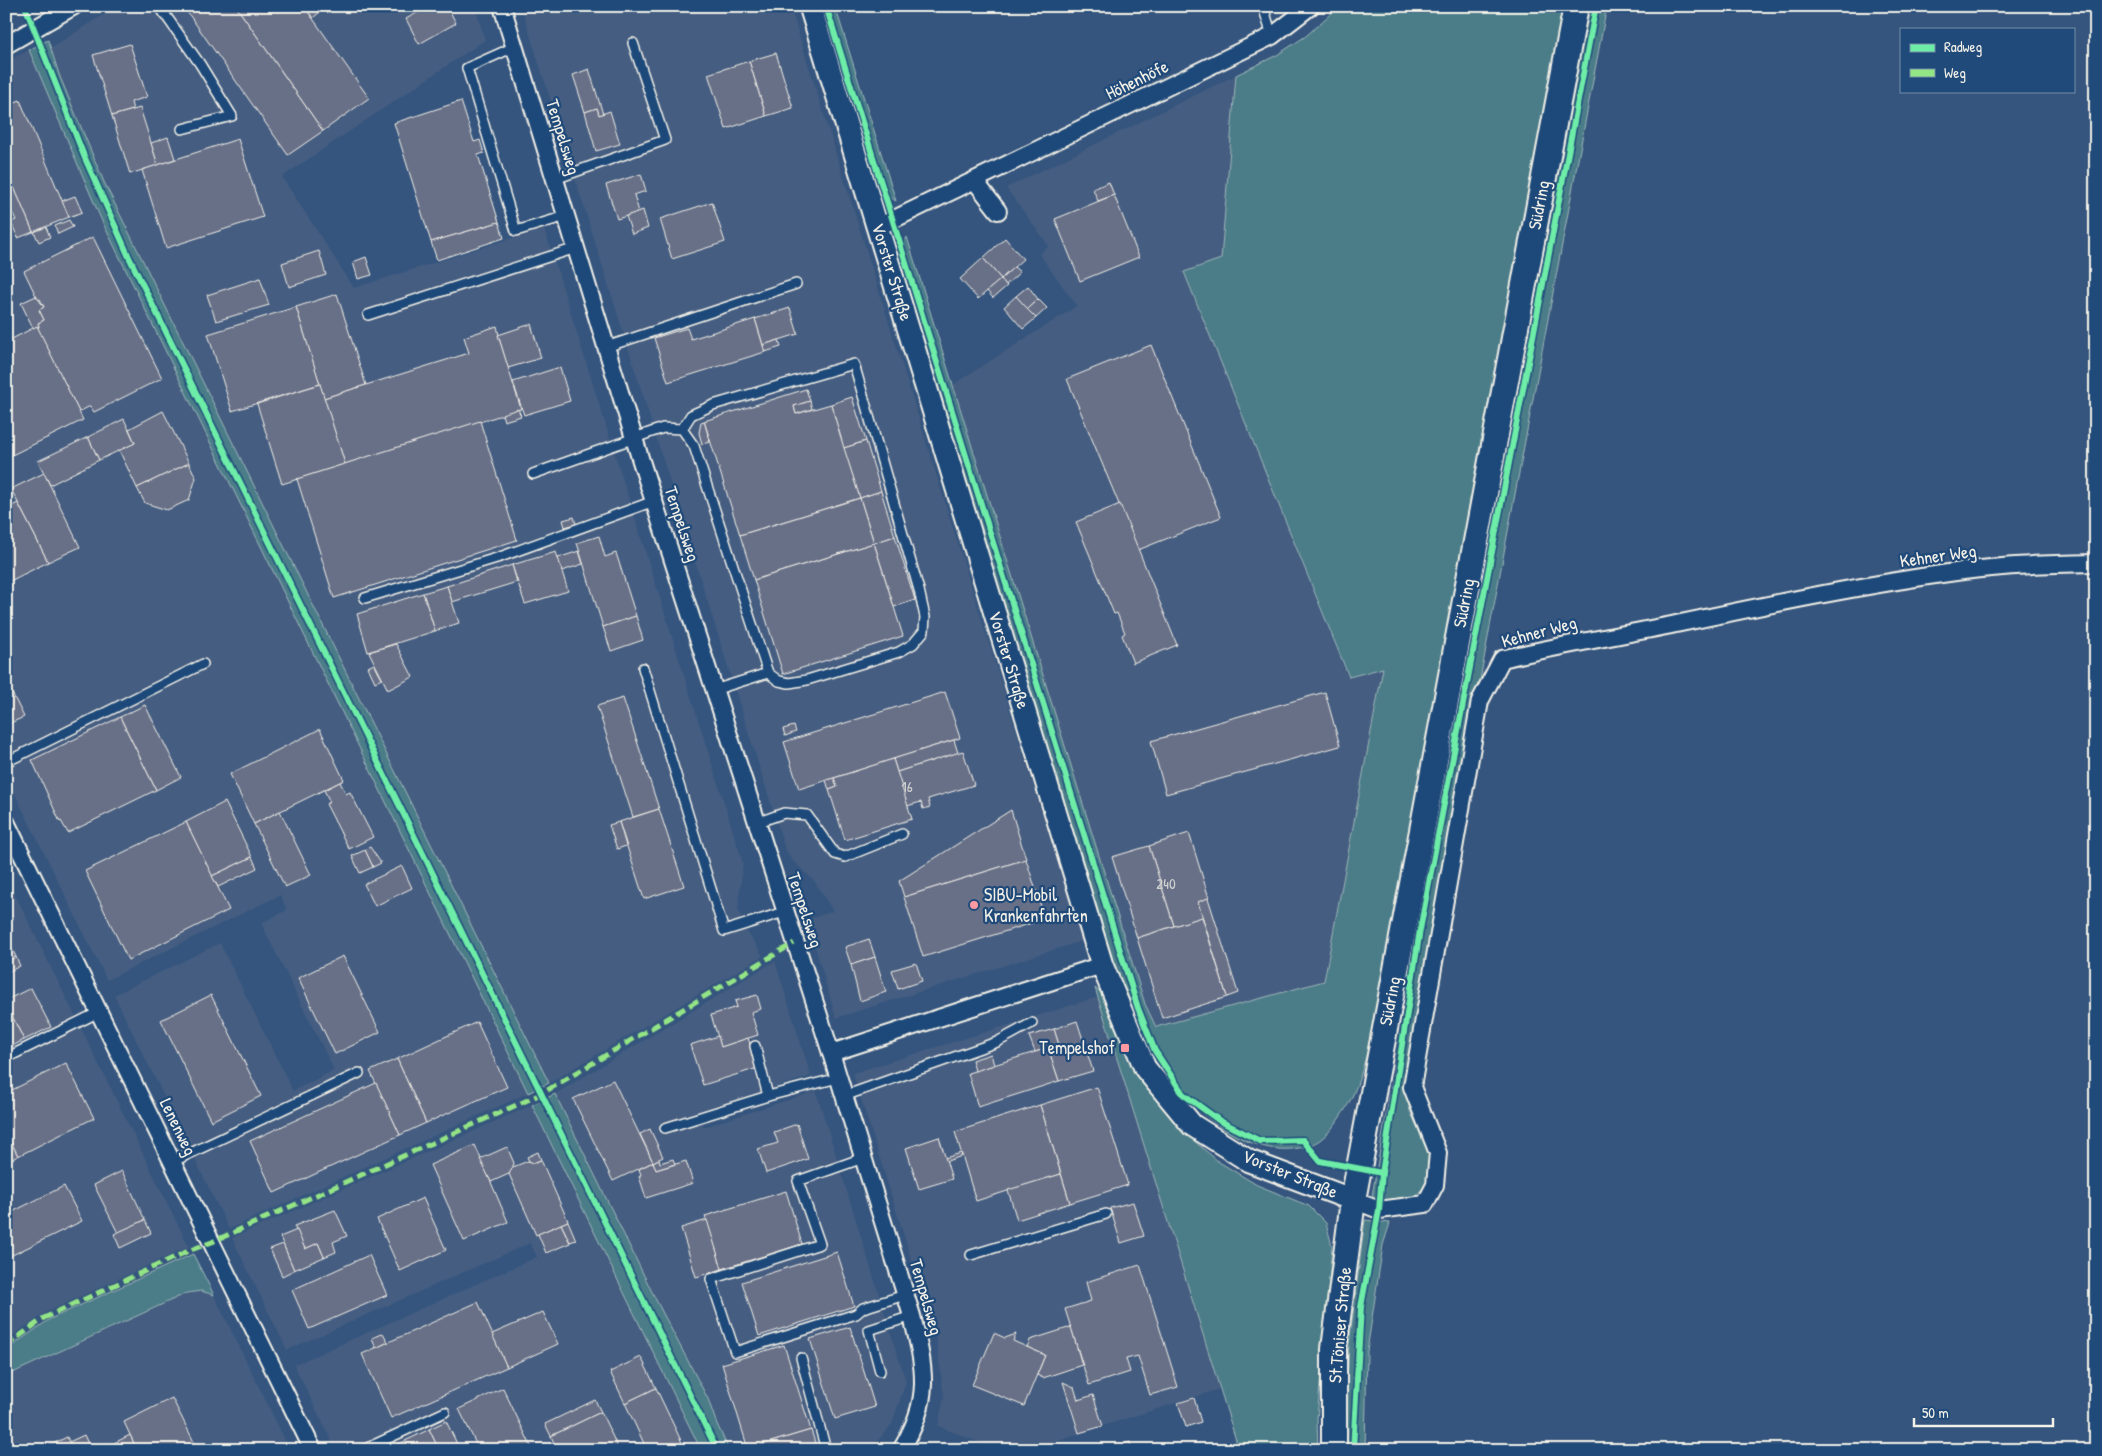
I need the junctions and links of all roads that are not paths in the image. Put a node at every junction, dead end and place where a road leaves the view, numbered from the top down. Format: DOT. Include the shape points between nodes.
graph roads {
  1 [pos="74,6"];
  2 [pos="159,6"];
  3 [pos="502,6"];
  4 [pos="810,6"];
  5 [pos="1263,6"];
  6 [pos="1310,6"];
  7 [pos="1576,6"];
  8 [pos="1272,36"];
  9 [pos="633,43"];
  10 [pos="6,45"];
  11 [pos="514,47"];
  12 [pos="182,129"];
  13 [pos="555,179"];
  14 [pos="975,181"];
  15 [pos="998,211"];
  16 [pos="566,216"];
  17 [pos="878,227"];
  18 [pos="576,248"];
  19 [pos="796,284"];
  20 [pos="368,315"];
  21 [pos="606,347"];
  22 [pos="682,429"];
  23 [pos="634,439"];
  24 [pos="533,474"];
  25 [pos="654,501"];
  26 [pos="2096,562"];
  27 [pos="365,598"];
  28 [pos="202,664"];
  29 [pos="643,668"];
  30 [pos="768,673"];
  31 [pos="714,690"];
  32 [pos="6,762"];
  33 [pos="6,822"];
  34 [pos="756,823"];
  35 [pos="902,834"];
  36 [pos="784,912"];
  37 [pos="1102,965"];
  38 [pos="99,1012"];
  39 [pos="1032,1023"];
  40 [pos="755,1046"];
  41 [pos="830,1053"];
  42 [pos="6,1058"];
  43 [pos="359,1073"];
  44 [pos="838,1078"];
  45 [pos="768,1096"];
  46 [pos="844,1096"];
  47 [pos="666,1128"];
  48 [pos="863,1158"];
  49 [pos="172,1162"];
  50 [pos="1353,1200"];
  51 [pos="1106,1214"];
  52 [pos="971,1255"];
  53 [pos="905,1295"];
  54 [pos="912,1316"];
  55 [pos="800,1358"];
  56 [pos="880,1371"];
  57 [pos="445,1412"];
  58 [pos="313,1450"];
  59 [pos="363,1450"];
  60 [pos="826,1450"];
  61 [pos="901,1450"];
  62 [pos="1334,1450"];
  1 -- 10 [label="street"];
  2 -- 12 [label="lane" via="232,116"];
  3 -- 11 [label="street, Tempelsweg"];
  4 -- 17 [label="street, Vorster Straße"];
  5 -- 8 [label="lane"];
  6 -- 8 [label="street, Höhenhöfe"];
  7 -- 50 [label="main road, Südring"];
  8 -- 14 [label="street, Höhenhöfe"];
  9 -- 13 [label="lane" via="665,140"];
  11 -- 13 [label="street, Tempelsweg"];
  11 -- 16 [label="lane" via="467,68 516,231"];
  13 -- 16 [label="street, Tempelsweg"];
  14 -- 15 [label="street"];
  14 -- 17 [label="street, Höhenhöfe"];
  16 -- 18 [label="street, Tempelsweg"];
  17 -- 37 [label="street, Vorster Straße"];
  18 -- 20 [label="lane"];
  18 -- 21 [label="street, Tempelsweg"];
  19 -- 21 [label="lane"];
  21 -- 23 [label="street, Tempelsweg"];
  22 -- 23 [label="lane" via="664,428"];
  22 -- 30 [label="lane" via="694,446"];
  22 -- 30 [label="lane" via="691,416 713,405 854,364 919,590 925,617 924,631 913,644 899,652 807,680 784,682"];
  23 -- 24 [label="lane"];
  23 -- 25 [label="street, Tempelsweg"];
  25 -- 27 [label="lane" via="500,557"];
  25 -- 31 [label="street, Tempelsweg"];
  26 -- 50 [label="street, Kehner Weg" via="1945,574 1809,596 1502,659 1480,702 1412,1087 1438,1154 1435,1185 1425,1204 1379,1210"];
  28 -- 32 [label="lane"];
  29 -- 36 [label="lane" via="724,931"];
  30 -- 31 [label="lane"];
  31 -- 34 [label="street, Tempelsweg"];
  33 -- 38 [label="street, Lenenweg"];
  34 -- 35 [label="lane" via="784,814 807,815 835,854 845,857"];
  34 -- 36 [label="street, Tempelsweg"];
  36 -- 41 [label="street, Tempelsweg"];
  37 -- 41 [label="street"];
  37 -- 50 [label="street, Vorster Straße" via="1145,1068 1192,1125 1249,1161"];
  38 -- 42 [label="lane"];
  38 -- 49 [label="street, Lenenweg"];
  39 -- 46 [label="lane" via="997,1042"];
  40 -- 45 [label="lane"];
  41 -- 44 [label="street, Tempelsweg"];
  43 -- 49 [label="lane"];
  44 -- 45 [label="lane"];
  44 -- 46 [label="street, Tempelsweg"];
  45 -- 47 [label="lane"];
  46 -- 48 [label="street, Tempelsweg"];
  48 -- 53 [label="street, Tempelsweg"];
  48 -- 53 [label="lane" via="798,1181 820,1244 711,1279 735,1352"];
  49 -- 58 [label="street, Lenenweg"];
  50 -- 62 [label="main road, St.Töniser Straße" via="1334,1349"];
  51 -- 52 [label="lane"];
  53 -- 54 [label="street, Tempelsweg"];
  54 -- 56 [label="lane" via="869,1330"];
  54 -- 61 [label="street, Tempelsweg" via="924,1385 919,1411"];
  55 -- 60 [label="lane"];
  57 -- 59 [label="lane"];
}
